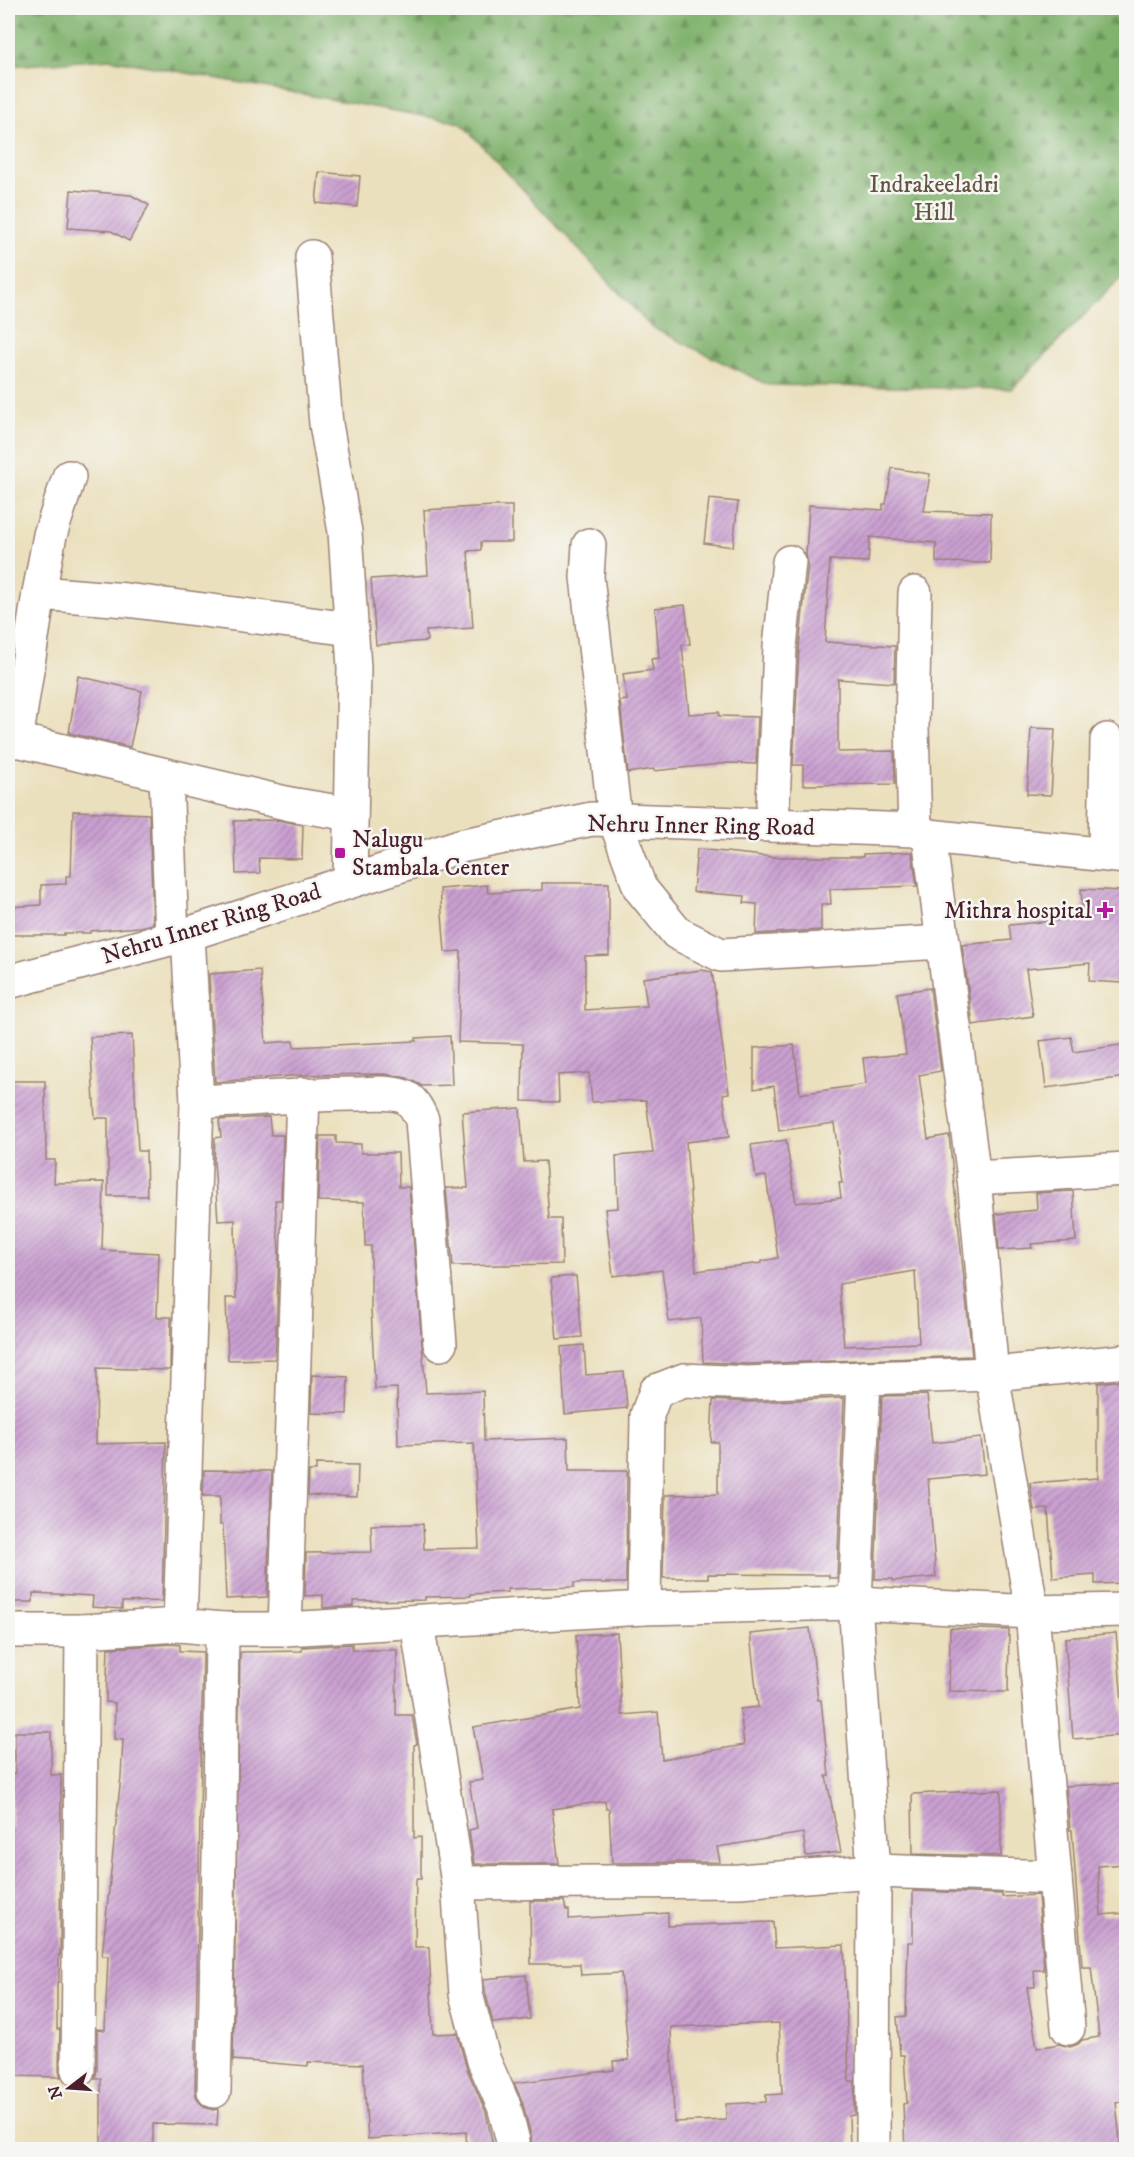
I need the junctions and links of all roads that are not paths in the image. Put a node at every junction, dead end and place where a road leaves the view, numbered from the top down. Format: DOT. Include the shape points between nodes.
graph roads {
  1 [pos="312,257"];
  2 [pos="69,477"];
  3 [pos="589,545"];
  4 [pos="789,562"];
  5 [pos="915,592"];
  6 [pos="39,593"];
  7 [pos="351,629"];
  8 [pos="12,739"];
  9 [pos="1107,740"];
  10 [pos="166,775"];
  11 [pos="351,814"];
  12 [pos="615,820"];
  13 [pos="772,825"];
  14 [pos="922,833"];
  15 [pos="1116,855"];
  16 [pos="351,881"];
  17 [pos="180,936"];
  18 [pos="943,942"];
  19 [pos="8,982"];
  20 [pos="303,1094"];
  21 [pos="197,1102"];
  22 [pos="1126,1169"];
  23 [pos="974,1178"];
  24 [pos="440,1344"];
  25 [pos="1126,1361"];
  26 [pos="992,1374"];
  27 [pos="864,1378"];
  28 [pos="855,1602"];
  29 [pos="644,1608"];
  30 [pos="1126,1610"];
  31 [pos="1032,1612"];
  32 [pos="417,1623"];
  33 [pos="180,1625"];
  34 [pos="222,1629"];
  35 [pos="285,1629"];
  36 [pos="8,1631"];
  37 [pos="82,1631"];
  38 [pos="874,1871"];
  39 [pos="1055,1877"];
  40 [pos="458,1883"];
  41 [pos="1068,2028"];
  42 [pos="78,2070"];
  43 [pos="214,2091"];
  44 [pos="513,2150"];
  45 [pos="873,2150"];
  1 -- 7 [label="street" via="326,424 345,532"];
  2 -- 6 [label="street" via="50,535"];
  3 -- 12 [label="street" via="587,577"];
  4 -- 13 [label="street" via="780,647"];
  5 -- 14 [label="street" via="912,728"];
  6 -- 7 [label="street" via="126,600"];
  6 -- 8 [label="street"];
  7 -- 11 [label="street"];
  8 -- 10 [label="street"];
  9 -- 15 [label="street"];
  10 -- 11 [label="street"];
  10 -- 17 [label="street"];
  11 -- 16 [label="street"];
  12 -- 13 [label="street, Nehru Inner Ring Road"];
  12 -- 16 [label="street, Nehru Inner Ring Road" via="592,819 460,846"];
  12 -- 18 [label="street" via="640,888 677,933 721,955"];
  13 -- 14 [label="street, Nehru Inner Ring Road"];
  14 -- 15 [label="street, Nehru Inner Ring Road"];
  14 -- 18 [label="street"];
  16 -- 17 [label="street, Nehru Inner Ring Road"];
  17 -- 19 [label="street, Nehru Inner Ring Road"];
  17 -- 21 [label="street"];
  18 -- 23 [label="street"];
  20 -- 21 [label="street"];
  20 -- 24 [label="street" via="388,1094 404,1096 416,1107 422,1120"];
  20 -- 35 [label="street"];
  21 -- 33 [label="street"];
  22 -- 23 [label="street"];
  23 -- 26 [label="street"];
  25 -- 26 [label="street"];
  26 -- 27 [label="street"];
  26 -- 31 [label="street"];
  27 -- 28 [label="street"];
  27 -- 29 [label="street" via="747,1383 684,1380 656,1391 646,1415"];
  28 -- 29 [label="street"];
  28 -- 31 [label="street"];
  28 -- 38 [label="street"];
  29 -- 32 [label="street"];
  30 -- 31 [label="street"];
  31 -- 39 [label="street"];
  32 -- 35 [label="street"];
  32 -- 40 [label="street"];
  33 -- 34 [label="street"];
  33 -- 37 [label="street"];
  34 -- 35 [label="street"];
  34 -- 43 [label="street"];
  36 -- 37 [label="street"];
  37 -- 42 [label="street"];
  38 -- 39 [label="street"];
  38 -- 40 [label="street" via="739,1881"];
  38 -- 45 [label="street"];
  39 -- 41 [label="street"];
  40 -- 44 [label="street" via="466,1994 484,2061 504,2106"];
}
